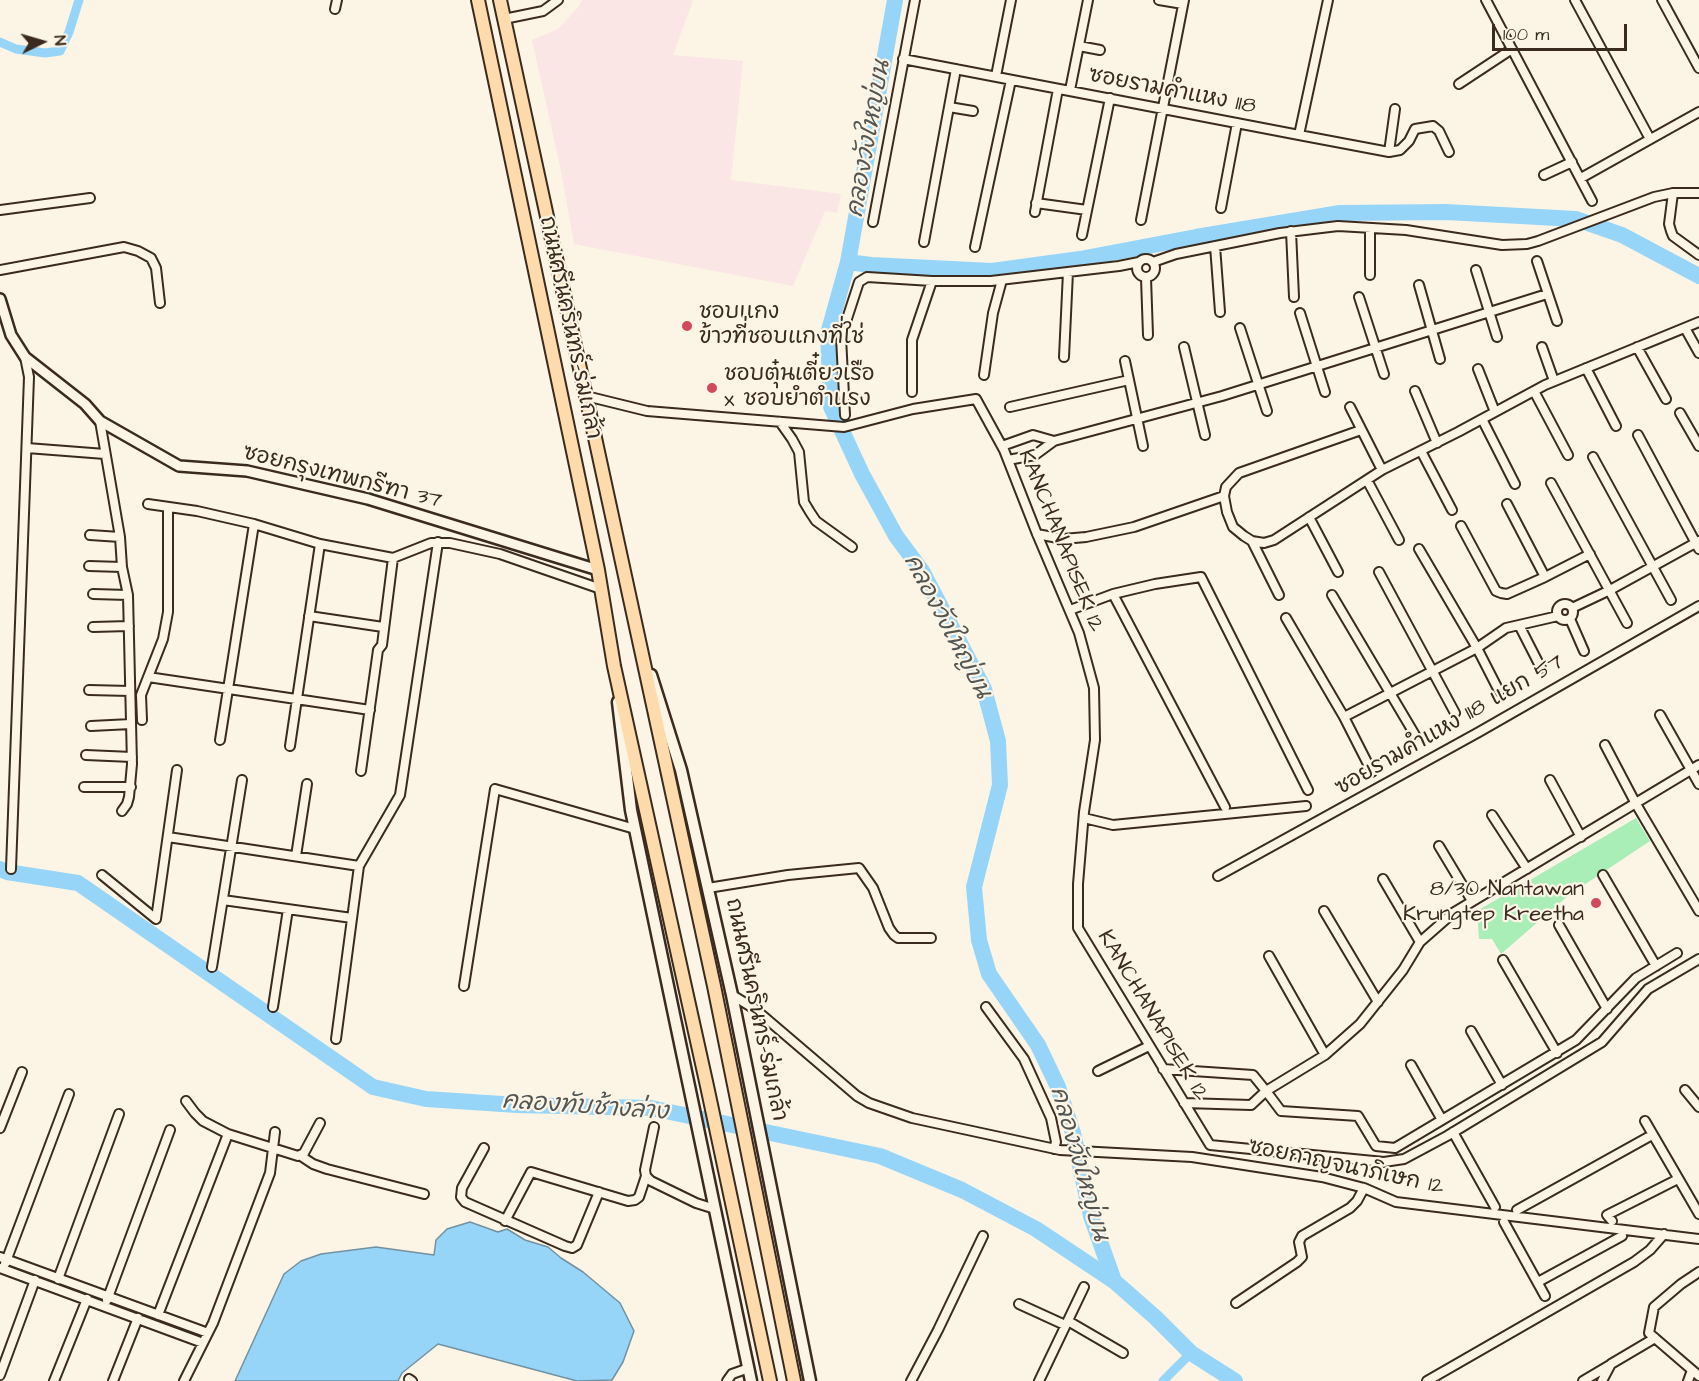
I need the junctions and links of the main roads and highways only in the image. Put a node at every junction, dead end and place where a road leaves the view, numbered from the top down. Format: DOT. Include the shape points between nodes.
graph roads {
  1 [pos="478,0"];
  2 [pos="500,0"];
  3 [pos="642,652"];
  4 [pos="614,666"];
  5 [pos="752,1381"];
  6 [pos="770,1381"];
  7 [pos="794,1381"];
  8 [pos="810,1381"];
  1 -- 4 [label="main road, ถนนศรีนครินทร์-ร่มเกล้า" via="598,570"];
  2 -- 3 [label="main road, ถนนศรีนครินทร์-ร่มเกล้า"];
  3 -- 7 [label="main road, ถนนศรีนครินทร์-ร่มเกล้า"];
  3 -- 8 [label="main road, ถนนศรีนครินทร์-ร่มเกล้า" via="681,770 732,995"];
  4 -- 5 [label="main road, ถนนศรีนครินทร์-ร่มเกล้า" via="635,829"];
  4 -- 6 [label="main road, ถนนศรีนครินทร์-ร่มเกล้า"];
}
